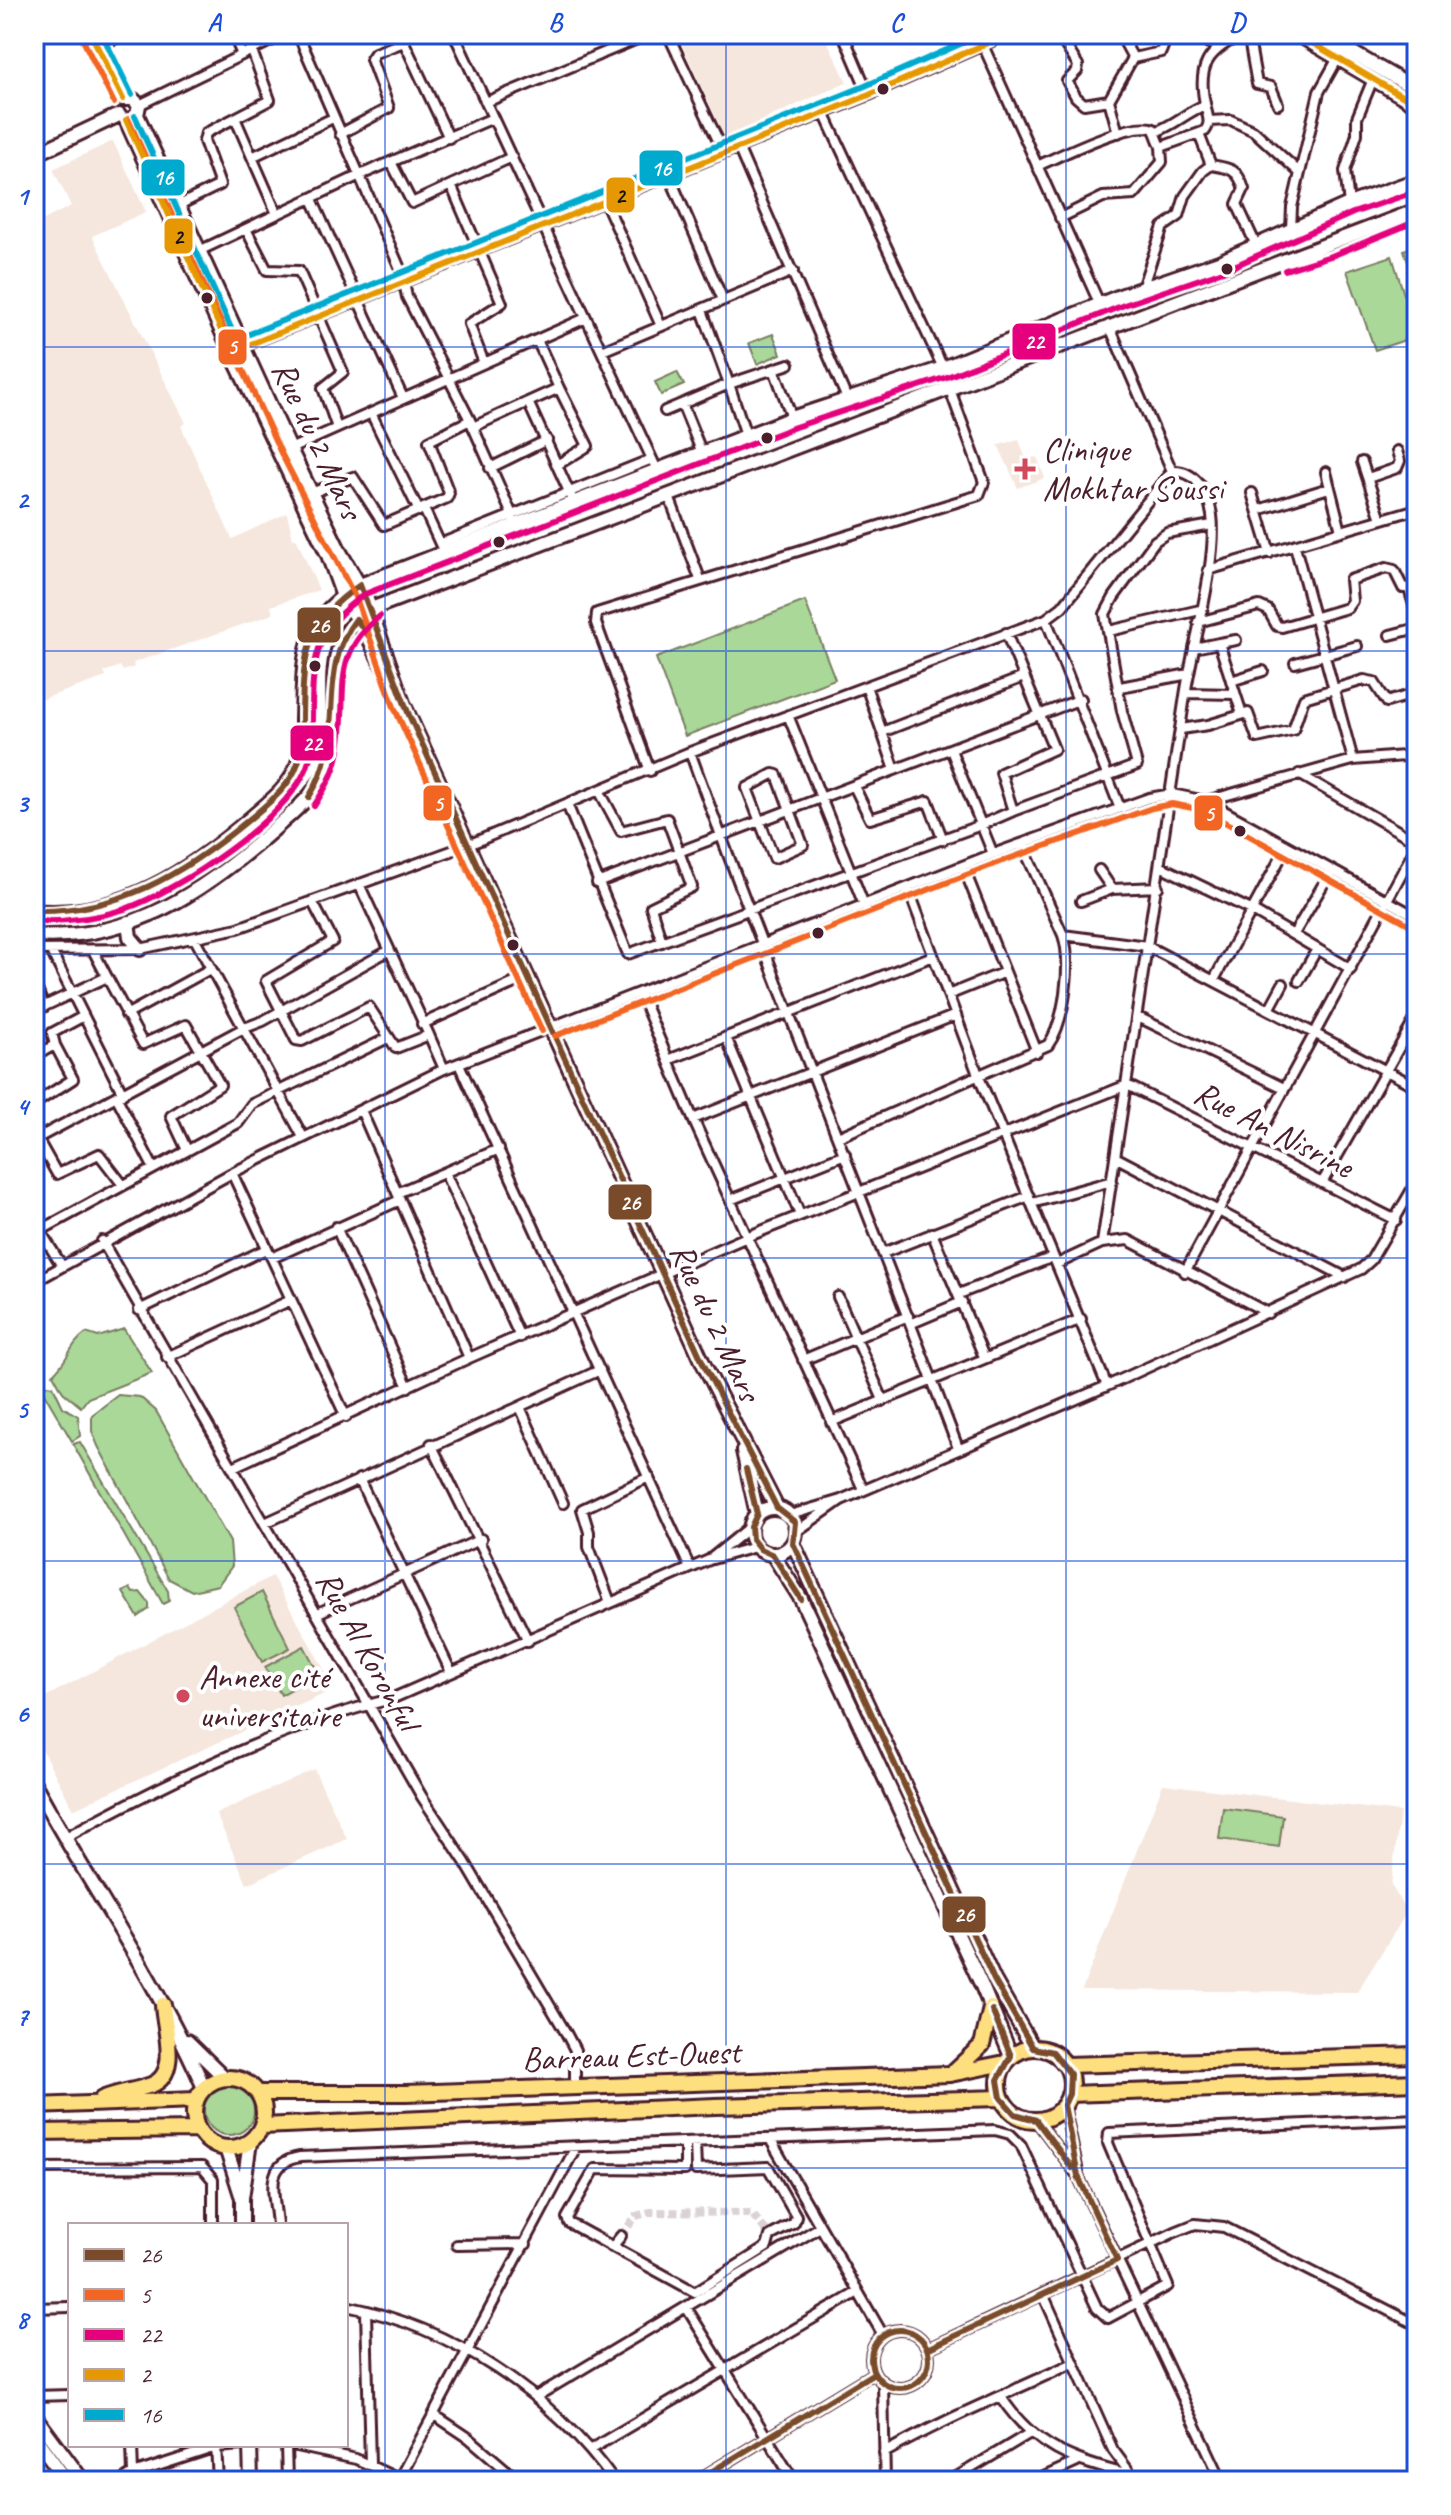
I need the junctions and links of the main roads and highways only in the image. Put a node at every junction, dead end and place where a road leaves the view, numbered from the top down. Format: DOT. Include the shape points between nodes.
graph roads {
  1 [pos="163,2005"];
  2 [pos="991,2008"];
  3 [pos="1417,2055"];
  4 [pos="1008,2060"];
  5 [pos="1066,2065"];
  6 [pos="950,2074"];
  7 [pos="1417,2082"];
  8 [pos="258,2093"];
  9 [pos="200,2094"];
  10 [pos="1001,2098"];
  11 [pos="1067,2099"];
  12 [pos="88,2104"];
  13 [pos="34,2106"];
  14 [pos="262,2126"];
  15 [pos="198,2130"];
  16 [pos="34,2132"];
  1 -- 12 [label="main road" via="169,2064 159,2082"];
  2 -- 6 [label="main road" via="982,2045"];
  3 -- 5 [label="main road"];
  4 -- 5 [label="main road" via="1033,2048 1053,2052"];
  4 -- 6 [label="main road, Barreau Est-Ouest"];
  4 -- 10 [label="main road" via="998,2080"];
  5 -- 11 [label="main road"];
  6 -- 8 [label="main road, Barreau Est-Ouest"];
  7 -- 11 [label="main road"];
  8 -- 9 [label="main road" via="245,2081 225,2078"];
  8 -- 14 [label="main road" via="265,2115"];
  9 -- 12 [label="main road"];
  9 -- 15 [label="main road" via="193,2115"];
  10 -- 11 [label="main road" via="1015,2114 1036,2120 1056,2113"];
  10 -- 14 [label="main road, Barreau Est-Ouest"];
  12 -- 13 [label="main road"];
  14 -- 15 [label="main road" via="250,2142 226,2148"];
  15 -- 16 [label="main road"];
}
